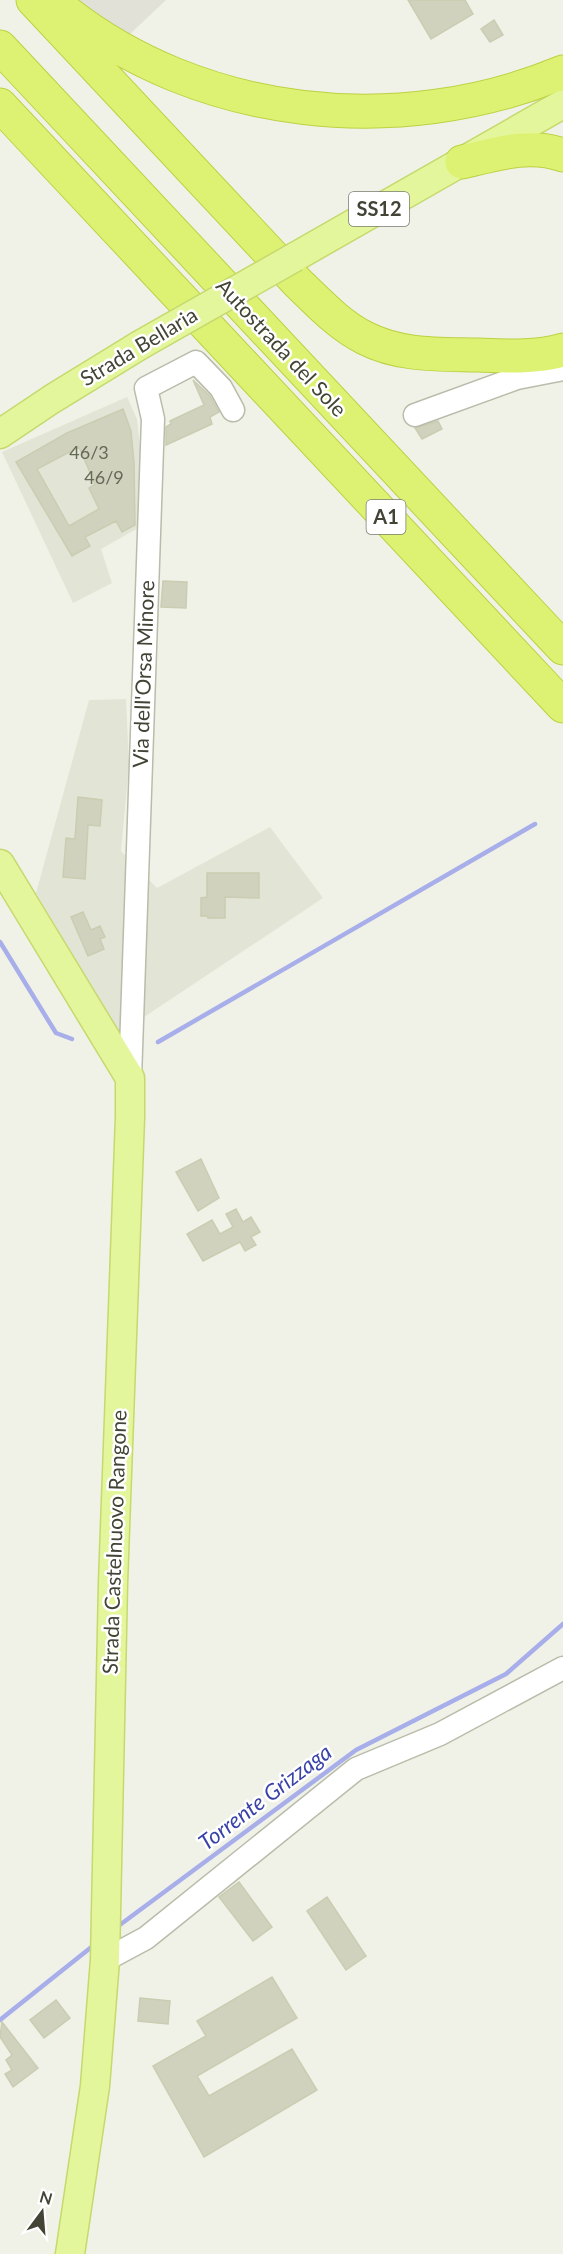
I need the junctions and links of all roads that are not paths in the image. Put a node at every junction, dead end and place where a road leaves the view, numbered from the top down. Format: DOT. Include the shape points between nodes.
graph roads {
  1 [pos="33,0"];
  2 [pos="52,0"];
  3 [pos="0,47"];
  4 [pos="563,72"];
  5 [pos="563,104"];
  6 [pos="0,105"];
  7 [pos="563,155"];
  8 [pos="462,162"];
  9 [pos="563,350"];
  10 [pos="563,369"];
  11 [pos="233,410"];
  12 [pos="415,415"];
  13 [pos="0,434"];
  14 [pos="563,648"];
  15 [pos="563,706"];
  16 [pos="0,864"];
  17 [pos="130,1078"];
  18 [pos="563,1668"];
  19 [pos="105,1956"];
  20 [pos="70,2254"];
  1 -- 9 [label="highway" via="298,283 342,324 364,338 415,353 513,356"];
  2 -- 4 [label="highway" via="111,43 150,65 255,99 312,109 358,112 433,106 489,97"];
  3 -- 14 [label="highway, Autostrada del Sole / A1"];
  5 -- 8 [label="main road, Strada Bellaria / SS12"];
  6 -- 15 [label="highway, Autostrada del Sole / A1"];
  7 -- 8 [label="highway" via="540,149"];
  8 -- 13 [label="main road, Strada Bellaria / SS12, bridge" via="140,345"];
  10 -- 12 [label="street" via="517,378"];
  11 -- 17 [label="street, Via dell'Orsa Minore" via="221,388 196,362 146,388 153,418"];
  16 -- 17 [label="main road"];
  17 -- 19 [label="main road, Strada Castelnuovo Rangone"];
  18 -- 19 [label="street" via="440,1734 356,1769 146,1938"];
  19 -- 20 [label="main road, Strada Castelnuovo Rangone" via="95,2085"];
}
